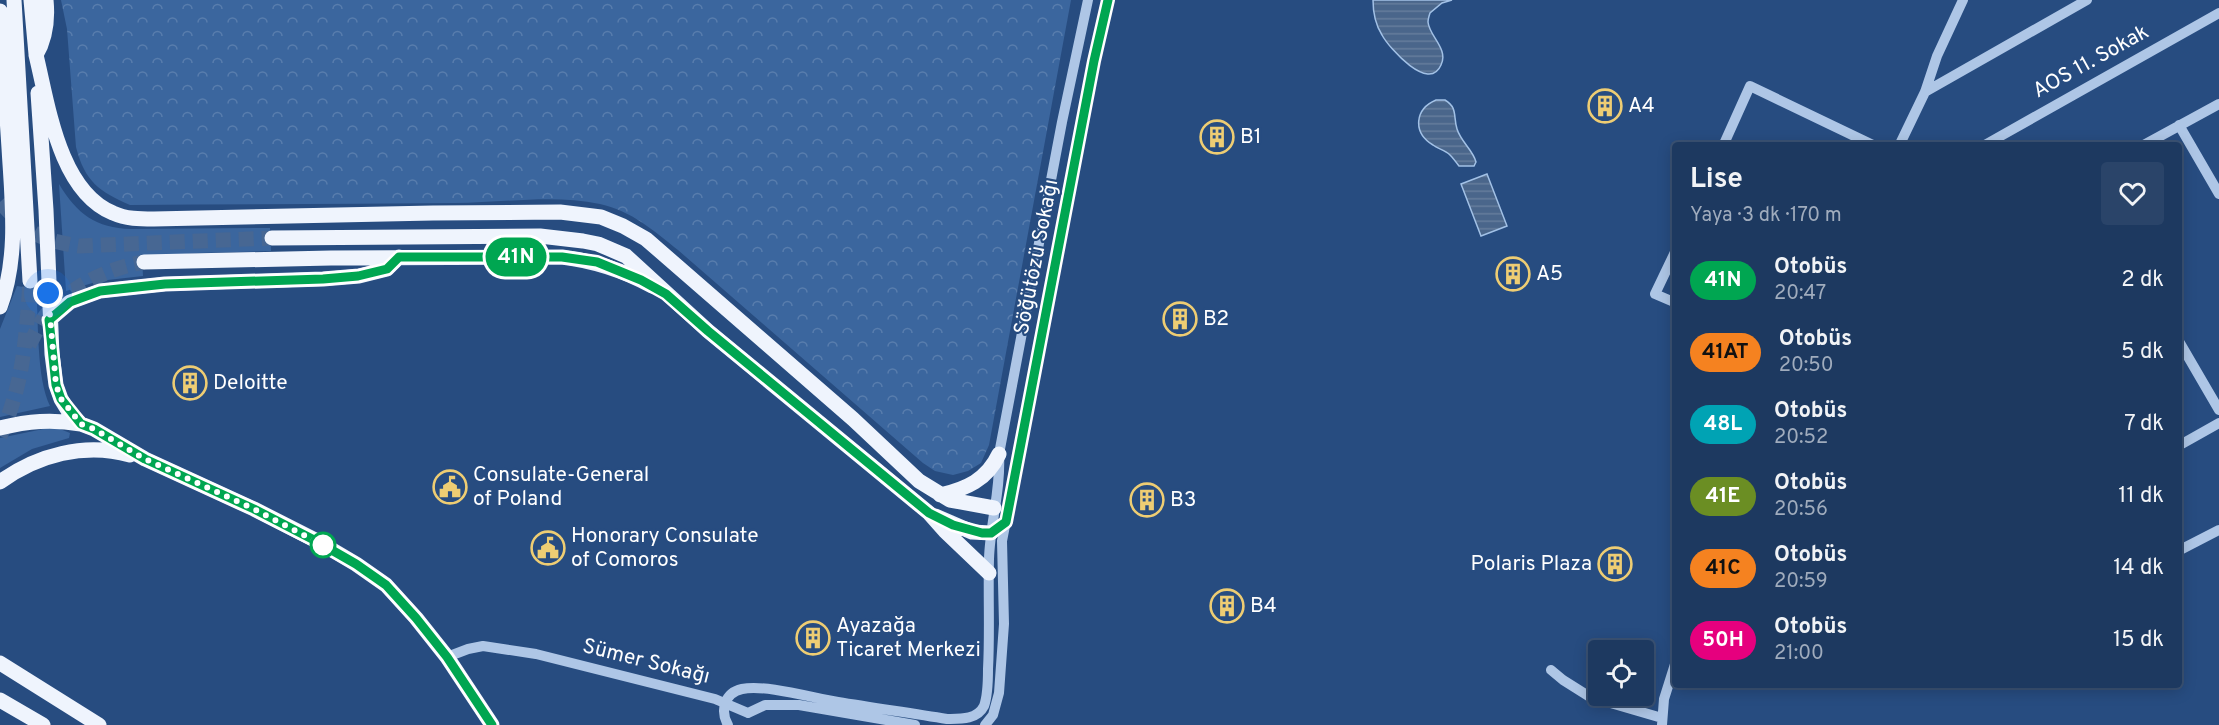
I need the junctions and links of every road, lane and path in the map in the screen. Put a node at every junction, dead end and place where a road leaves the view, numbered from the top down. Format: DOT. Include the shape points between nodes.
graph roads {
  1 [pos="14,0"];
  2 [pos="32,0"];
  3 [pos="46,0"];
  4 [pos="1088,0"];
  5 [pos="1108,0"];
  6 [pos="1963,0"];
  7 [pos="2087,0"];
  8 [pos="0,11"];
  9 [pos="2219,13"];
  10 [pos="36,55"];
  11 [pos="1925,92"];
  12 [pos="2219,104"];
  13 [pos="2179,125"];
  14 [pos="1725,142"];
  15 [pos="1867,142"];
  16 [pos="1901,142"];
  17 [pos="1990,142"];
  18 [pos="2149,142"];
  19 [pos="2219,194"];
  20 [pos="272,238"];
  21 [pos="399,257"];
  22 [pos="1672,258"];
  23 [pos="144,262"];
  24 [pos="30,282"];
  25 [pos="666,294"];
  26 [pos="1672,301"];
  27 [pos="0,307"];
  28 [pos="49,320"];
  29 [pos="2182,346"];
  30 [pos="2219,410"];
  31 [pos="2219,423"];
  32 [pos="81,424"];
  33 [pos="0,428"];
  34 [pos="2182,443"];
  35 [pos="999,454"];
  36 [pos="145,459"];
  37 [pos="0,482"];
  38 [pos="940,495"];
  39 [pos="994,508"];
  40 [pos="929,513"];
  41 [pos="1006,522"];
  42 [pos="2219,530"];
  43 [pos="991,533"];
  44 [pos="2182,549"];
  45 [pos="989,573"];
  46 [pos="447,657"];
  47 [pos="0,663"];
  48 [pos="1551,670"];
  49 [pos="1672,674"];
  50 [pos="0,700"];
  51 [pos="725,702"];
  52 [pos="975,715"];
  53 [pos="747,719"];
  54 [pos="1662,721"];
  55 [pos="43,725"];
  56 [pos="99,725"];
  57 [pos="492,725"];
  58 [pos="728,725"];
  59 [pos="915,725"];
  60 [pos="984,725"];
  1 -- 24 [label="main road"];
  2 -- 10 [label="main road"];
  3 -- 10 [label="main road" via="44,41"];
  4 -- 35 [label="street, Söğütözü Sokağı"];
  5 -- 41 [label="street, Söğütözü Sokağı"];
  6 -- 11 [label="street"];
  7 -- 11 [label="street"];
  8 -- 27 [label="main road" via="12,201 11,263"];
  9 -- 17 [label="street, AOS 11. Sokak"];
  10 -- 28 [label="main road"];
  10 -- 38 [label="main road" via="64,158 83,190 111,213 154,219 560,212 601,218 646,239 919,481"];
  11 -- 16 [label="street"];
  12 -- 13 [label="street"];
  13 -- 18 [label="street"];
  13 -- 19 [label="street"];
  14 -- 15 [label="street" via="1750,86"];
  20 -- 25 [label="main road" via="562,238 598,244 626,256"];
  21 -- 23 [label="main road"];
  21 -- 25 [label="main road" via="530,256 585,260 612,267"];
  21 -- 28 [label="main road" via="387,269 350,277 165,284 111,290 70,302"];
  22 -- 26 [label="street" via="1655,294"];
  25 -- 40 [label="main road"];
  28 -- 32 [label="main road" via="56,385 61,399"];
  29 -- 30 [label="street"];
  31 -- 34 [label="street"];
  32 -- 33 [label="main road" via="51,420"];
  32 -- 36 [label="main road"];
  35 -- 38 [label="main road" via="981,479 969,487"];
  35 -- 39 [label="street, Söğütözü Sokağı"];
  36 -- 37 [label="main road" via="87,450 48,457"];
  36 -- 46 [label="main road" via="254,509 356,564 386,585"];
  38 -- 39 [label="main road"];
  39 -- 41 [label="street"];
  39 -- 43 [label="street, Söğütözü Sokağı"];
  40 -- 43 [label="main road" via="972,532"];
  40 -- 45 [label="main road"];
  41 -- 43 [label="street"];
  41 -- 60 [label="street, Söğütözü Sokağı" via="1001,565 1004,624 999,693 993,714"];
  42 -- 44 [label="street"];
  43 -- 45 [label="street, Söğütözü Sokağı"];
  45 -- 52 [label="street, Söğütözü Sokağı" via="988,686 983,708"];
  46 -- 51 [label="street, Sümer Sokağı" via="468,649 495,647"];
  46 -- 57 [label="main road"];
  47 -- 56 [label="main road"];
  48 -- 54 [label="street" via="1590,697"];
  49 -- 54 [label="street"];
  50 -- 55 [label="main road"];
  51 -- 52 [label="street, Sümer Sokağı" via="732,693 748,689 947,719"];
  51 -- 53 [label="street"];
  51 -- 58 [label="street" via="723,713"];
  53 -- 59 [label="street" via="765,705 799,705"];
}
